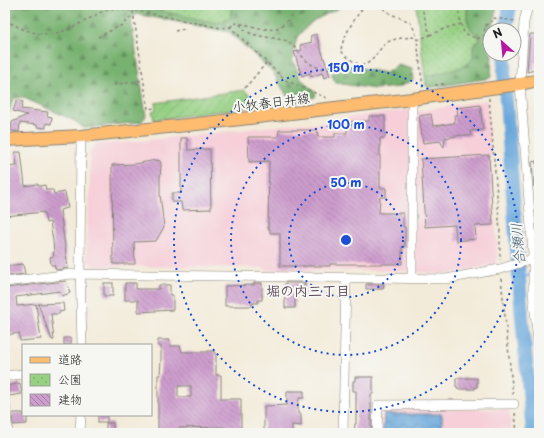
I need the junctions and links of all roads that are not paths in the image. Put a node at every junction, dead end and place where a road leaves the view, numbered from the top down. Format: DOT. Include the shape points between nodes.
graph roads {
  1 [pos="528,5"];
  2 [pos="539,80"];
  3 [pos="516,84"];
  4 [pos="418,98"];
  5 [pos="81,136"];
  6 [pos="6,137"];
  7 [pos="534,255"];
  8 [pos="80,275"];
  9 [pos="346,277"];
  10 [pos="412,278"];
  11 [pos="5,282"];
  12 [pos="537,316"];
  13 [pos="82,344"];
  14 [pos="539,352"];
  15 [pos="22,374"];
  16 [pos="5,376"];
  17 [pos="5,401"];
  18 [pos="514,404"];
  19 [pos="81,416"];
  20 [pos="8,433"];
  21 [pos="80,433"];
  22 [pos="343,433"];
  23 [pos="377,433"];
  1 -- 3 [label="street"];
  2 -- 3 [label="main road, 小牧春日井線"];
  3 -- 4 [label="main road, 小牧春日井線"];
  3 -- 7 [label="street"];
  4 -- 5 [label="main road, 小牧春日井線"];
  4 -- 10 [label="street"];
  5 -- 6 [label="main road, 小牧春日井線"];
  5 -- 8 [label="street"];
  7 -- 10 [label="street" via="500,269 446,279"];
  7 -- 12 [label="street" via="533,292"];
  8 -- 9 [label="street"];
  8 -- 11 [label="street"];
  8 -- 13 [label="street"];
  9 -- 10 [label="street"];
  9 -- 22 [label="street"];
  12 -- 14 [label="street"];
  15 -- 16 [label="street"];
  17 -- 20 [label="street"];
  18 -- 23 [label="street" via="378,405"];
  19 -- 21 [label="street"];
}
